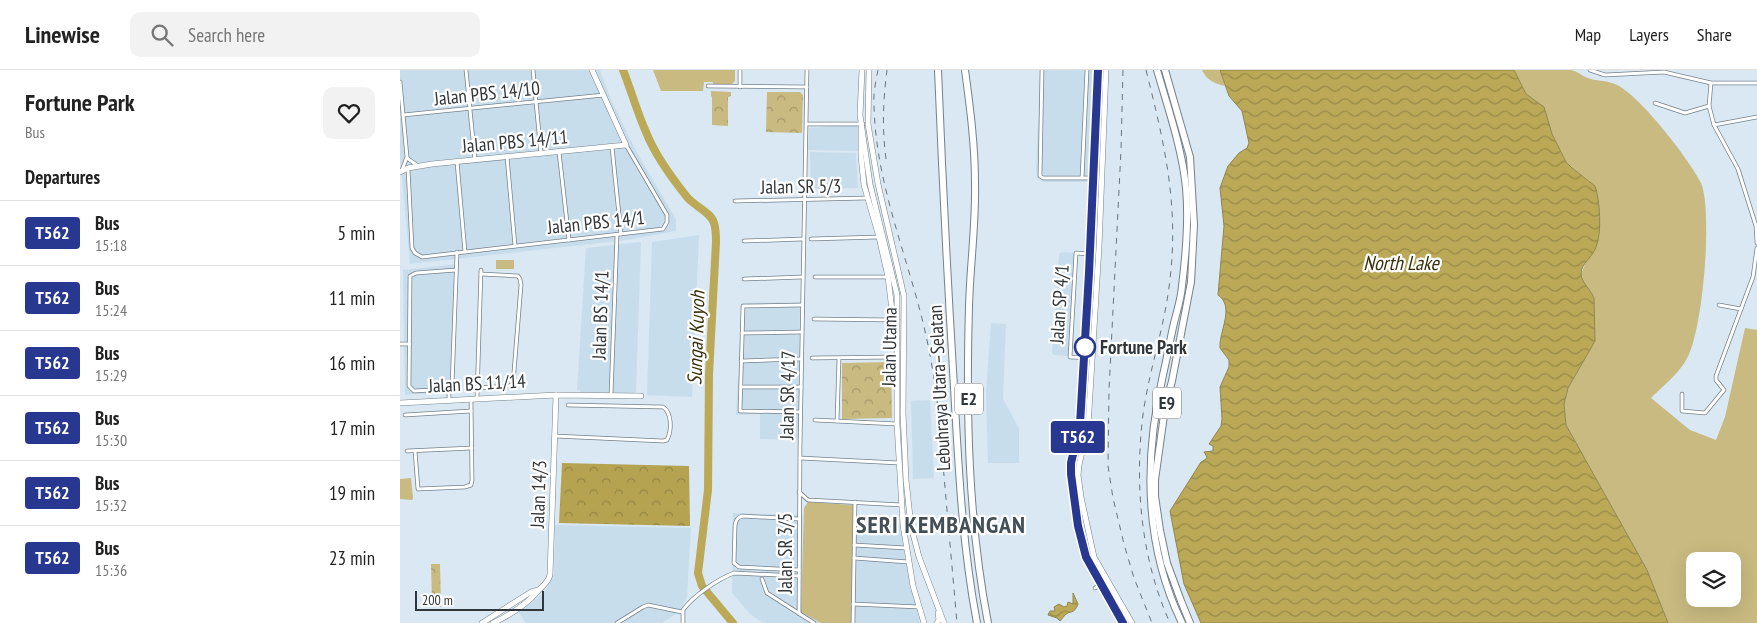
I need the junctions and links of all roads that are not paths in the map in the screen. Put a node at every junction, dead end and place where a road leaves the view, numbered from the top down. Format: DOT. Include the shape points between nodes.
graph roads {
  1 [pos="466,70"];
  2 [pos="533,70"];
  3 [pos="592,70"];
  4 [pos="740,70"];
  5 [pos="807,70"];
  6 [pos="862,70"];
  7 [pos="870,70"];
  8 [pos="938,70"];
  9 [pos="965,70"];
  10 [pos="1042,70"];
  11 [pos="1087,70"];
  12 [pos="1098,70"];
  13 [pos="1106,70"];
  14 [pos="1157,70"];
  15 [pos="1165,70"];
  16 [pos="1590,70"];
  17 [pos="400,82"];
  18 [pos="1711,83"];
  19 [pos="1757,83"];
  20 [pos="708,86"];
  21 [pos="740,87"];
  22 [pos="807,87"];
  23 [pos="604,95"];
  24 [pos="536,102"];
  25 [pos="1655,103"];
  26 [pos="1709,106"];
  27 [pos="470,108"];
  28 [pos="403,115"];
  29 [pos="1757,117"];
  30 [pos="807,124"];
  31 [pos="861,124"];
  32 [pos="868,124"];
  33 [pos="1714,125"];
  34 [pos="626,145"];
  35 [pos="612,147"];
  36 [pos="559,152"];
  37 [pos="541,154"];
  38 [pos="407,157"];
  39 [pos="507,157"];
  40 [pos="475,160"];
  41 [pos="457,162"];
  42 [pos="418,166"];
  43 [pos="408,168"];
  44 [pos="400,172"];
  45 [pos="1082,178"];
  46 [pos="1093,178"];
  47 [pos="867,198"];
  48 [pos="804,200"];
  49 [pos="735,201"];
  50 [pos="1092,216"];
  51 [pos="1100,216"];
  52 [pos="619,235"];
  53 [pos="879,237"];
  54 [pos="803,239"];
  55 [pos="811,239"];
  56 [pos="569,240"];
  57 [pos="744,241"];
  58 [pos="1757,243"];
  59 [pos="515,246"];
  60 [pos="1757,248"];
  61 [pos="457,252"];
  62 [pos="465,252"];
  63 [pos="1090,254"];
  64 [pos="456,270"];
  65 [pos="802,277"];
  66 [pos="888,277"];
  67 [pos="815,278"];
  68 [pos="744,280"];
  69 [pos="802,305"];
  70 [pos="1719,305"];
  71 [pos="1741,309"];
  72 [pos="814,319"];
  73 [pos="893,320"];
  74 [pos="802,332"];
  75 [pos="742,334"];
  76 [pos="896,340"];
  77 [pos="400,344"];
  78 [pos="410,344"];
  79 [pos="896,357"];
  80 [pos="812,358"];
  81 [pos="839,358"];
  82 [pos="1084,358"];
  83 [pos="1092,358"];
  84 [pos="801,359"];
  85 [pos="741,361"];
  86 [pos="741,387"];
  87 [pos="801,387"];
  88 [pos="477,388"];
  89 [pos="449,389"];
  90 [pos="1682,394"];
  91 [pos="556,395"];
  92 [pos="611,396"];
  93 [pos="641,396"];
  94 [pos="474,399"];
  95 [pos="449,400"];
  96 [pos="400,403"];
  97 [pos="568,405"];
  98 [pos="472,411"];
  99 [pos="800,412"];
  100 [pos="405,415"];
  101 [pos="815,420"];
  102 [pos="837,421"];
  103 [pos="897,424"];
  104 [pos="555,436"];
  105 [pos="472,448"];
  106 [pos="415,451"];
  107 [pos="407,452"];
  108 [pos="800,458"];
  109 [pos="899,463"];
  110 [pos="799,492"];
  111 [pos="808,500"];
  112 [pos="855,502"];
  113 [pos="902,506"];
  114 [pos="799,508"];
  115 [pos="799,519"];
  116 [pos="854,546"];
  117 [pos="906,548"];
  118 [pos="854,558"];
  119 [pos="908,562"];
  120 [pos="799,570"];
  121 [pos="799,576"];
  122 [pos="762,579"];
  123 [pos="1106,582"];
  124 [pos="1101,585"];
  125 [pos="1095,588"];
  126 [pos="538,590"];
  127 [pos="936,603"];
  128 [pos="854,604"];
  129 [pos="507,606"];
  130 [pos="919,606"];
  131 [pos="682,612"];
  132 [pos="799,614"];
  133 [pos="500,622"];
  134 [pos="924,622"];
  135 [pos="482,623"];
  136 [pos="491,623"];
  137 [pos="617,623"];
  138 [pos="683,623"];
  139 [pos="814,623"];
  140 [pos="853,623"];
  141 [pos="937,623"];
  142 [pos="944,623"];
  143 [pos="977,623"];
  144 [pos="988,623"];
  145 [pos="1123,623"];
  146 [pos="1132,623"];
  147 [pos="1182,623"];
  148 [pos="1190,623"];
  1 -- 27 [label="street"];
  2 -- 24 [label="street"];
  3 -- 23 [label="street, Jalan PBS 14/1"];
  4 -- 21 [label="street"];
  5 -- 22 [label="street, Jalan SR 4/17"];
  6 -- 31 [label="street, Jalan Utama"];
  7 -- 32 [label="street, Jalan Utama"];
  8 -- 143 [label="highway, Lebuhraya Utara–Selatan / E2" via="944,232 962,518"];
  9 -- 144 [label="highway, Lebuhraya Utara–Selatan / E2" via="975,169 969,306 970,493"];
  10 -- 45 [label="street" via="1040,176"];
  11 -- 45 [label="street"];
  12 -- 46 [label="street"];
  13 -- 51 [label="street"];
  14 -- 147 [label="highway, E9" via="1183,166 1187,215 1182,288 1153,427 1151,512 1164,577"];
  15 -- 148 [label="highway, E9" via="1190,157 1194,242 1191,282 1163,423 1155,496 1167,563"];
  16 -- 18 [label="street" via="1605,74 1664,72"];
  17 -- 28 [label="street"];
  18 -- 19 [label="street"];
  18 -- 26 [label="street"];
  20 -- 21 [label="street"];
  21 -- 22 [label="street"];
  22 -- 30 [label="street, Jalan SR 4/17"];
  23 -- 24 [label="street, Jalan PBS 14/10"];
  23 -- 34 [label="street, Jalan PBS 14/1"];
  24 -- 27 [label="street, Jalan PBS 14/10"];
  24 -- 37 [label="street"];
  25 -- 26 [label="street" via="1685,113"];
  26 -- 33 [label="street"];
  27 -- 28 [label="street, Jalan PBS 14/10"];
  27 -- 40 [label="street"];
  28 -- 38 [label="street"];
  29 -- 33 [label="street"];
  30 -- 31 [label="street"];
  30 -- 48 [label="street, Jalan SR 4/17"];
  31 -- 32 [label="street"];
  31 -- 47 [label="street" via="861,156"];
  31 -- 76 [label="street, Jalan Utama" via="873,198 897,295"];
  32 -- 127 [label="street, Jalan Utama" via="878,184 904,296 903,413 911,526"];
  33 -- 58 [label="street" via="1738,169 1756,226"];
  34 -- 35 [label="street, Jalan PBS 14/11"];
  34 -- 52 [label="street, Jalan PBS 14/1" via="668,219 663,229"];
  35 -- 36 [label="street, Jalan PBS 14/11"];
  35 -- 52 [label="street, Jalan BS 14/1"];
  36 -- 37 [label="street, Jalan PBS 14/11"];
  36 -- 56 [label="street"];
  37 -- 39 [label="street, Jalan PBS 14/11"];
  38 -- 42 [label="street"];
  38 -- 44 [label="street"];
  39 -- 40 [label="street, Jalan PBS 14/11"];
  39 -- 59 [label="street"];
  40 -- 41 [label="street, Jalan PBS 14/11"];
  41 -- 42 [label="street, Jalan PBS 14/11"];
  41 -- 62 [label="street"];
  42 -- 43 [label="street, Jalan PBS 14/11"];
  43 -- 44 [label="street, Jalan PBS 14/11"];
  43 -- 61 [label="street, Jalan PBS 14/1" via="412,248 422,257"];
  45 -- 46 [label="street"];
  46 -- 50 [label="street"];
  47 -- 48 [label="street, Jalan SR 5/3"];
  47 -- 53 [label="street"];
  48 -- 49 [label="street, Jalan SR 5/3"];
  48 -- 54 [label="street, Jalan SR 4/17"];
  50 -- 51 [label="street"];
  50 -- 63 [label="street"];
  51 -- 83 [label="street"];
  52 -- 56 [label="street, Jalan PBS 14/1"];
  52 -- 92 [label="street, Jalan BS 14/1"];
  53 -- 55 [label="street"];
  53 -- 66 [label="street"];
  54 -- 57 [label="street"];
  54 -- 65 [label="street, Jalan SR 4/17"];
  56 -- 59 [label="street, Jalan PBS 14/1"];
  59 -- 62 [label="street, Jalan PBS 14/1"];
  60 -- 71 [label="street" via="1753,277"];
  61 -- 62 [label="street, Jalan PBS 14/1"];
  61 -- 64 [label="street"];
  63 -- 82 [label="street"];
  63 -- 82 [label="street, Jalan SP 4/1" via="1076,253 1070,357"];
  64 -- 78 [label="street" via="410,276"];
  64 -- 89 [label="street" via="452,386"];
  65 -- 68 [label="street"];
  65 -- 69 [label="street, Jalan SR 4/17"];
  66 -- 67 [label="street"];
  66 -- 73 [label="street"];
  69 -- 74 [label="street, Jalan SR 4/17"];
  69 -- 75 [label="street" via="743,306"];
  70 -- 71 [label="street"];
  71 -- 90 [label="street" via="1716,376 1724,390 1705,413 1682,411"];
  72 -- 73 [label="street"];
  73 -- 76 [label="street"];
  74 -- 75 [label="street"];
  74 -- 84 [label="street, Jalan SR 4/17"];
  75 -- 85 [label="street"];
  76 -- 79 [label="street, Jalan Utama"];
  77 -- 78 [label="street"];
  78 -- 89 [label="street" via="410,389"];
  79 -- 81 [label="street"];
  79 -- 103 [label="street, Jalan Utama"];
  80 -- 81 [label="street"];
  81 -- 102 [label="street"];
  82 -- 83 [label="street"];
  82 -- 124 [label="street" via="1079,434 1071,474 1083,549"];
  83 -- 123 [label="street" via="1087,433 1078,475 1090,545"];
  84 -- 85 [label="street"];
  84 -- 87 [label="street, Jalan SR 4/17"];
  85 -- 86 [label="street"];
  86 -- 87 [label="street"];
  86 -- 99 [label="street" via="740,411"];
  87 -- 99 [label="street, Jalan SR 4/17"];
  88 -- 88 [label="street" via="481,272 519,277 521,285 512,385"];
  88 -- 94 [label="street"];
  89 -- 95 [label="street"];
  91 -- 92 [label="street, Jalan BS 11/14"];
  91 -- 94 [label="street, Jalan BS 11/14"];
  91 -- 104 [label="street, Jalan 14/3"];
  92 -- 93 [label="street, Jalan BS 11/14"];
  94 -- 95 [label="street, Jalan BS 11/14"];
  94 -- 98 [label="street"];
  95 -- 96 [label="street, Jalan BS 11/14"];
  97 -- 104 [label="street" via="662,407 670,416 668,440"];
  98 -- 100 [label="street"];
  98 -- 105 [label="street"];
  99 -- 108 [label="street, Jalan SR 4/17"];
  101 -- 102 [label="street"];
  102 -- 103 [label="street"];
  103 -- 109 [label="street, Jalan Utama"];
  104 -- 126 [label="street, Jalan 14/3" via="550,575"];
  105 -- 106 [label="street"];
  105 -- 106 [label="street" via="472,480 471,485 465,487 418,489"];
  106 -- 107 [label="street"];
  108 -- 109 [label="street"];
  108 -- 110 [label="street, Jalan SR 4/17"];
  109 -- 113 [label="street, Jalan Utama"];
  110 -- 111 [label="street"];
  110 -- 114 [label="street, Jalan SR 3/5"];
  111 -- 112 [label="street"];
  111 -- 114 [label="street"];
  112 -- 113 [label="street"];
  112 -- 116 [label="street"];
  113 -- 117 [label="street, Jalan Utama"];
  114 -- 115 [label="street, Jalan SR 3/5"];
  115 -- 120 [label="street, Jalan SR 3/5"];
  115 -- 120 [label="street" via="742,516 736,520 734,563 739,567"];
  116 -- 117 [label="street"];
  116 -- 118 [label="street"];
  117 -- 119 [label="street, Jalan Utama"];
  118 -- 119 [label="street"];
  118 -- 128 [label="street"];
  119 -- 130 [label="street, Jalan Utama"];
  120 -- 121 [label="street, Jalan SR 3/5"];
  121 -- 131 [label="street" via="734,573 690,600"];
  121 -- 132 [label="street, Jalan SR 3/5"];
  122 -- 132 [label="street" via="766,593"];
  123 -- 124 [label="street"];
  123 -- 146 [label="street"];
  124 -- 125 [label="street"];
  124 -- 145 [label="street"];
  126 -- 129 [label="street"];
  126 -- 133 [label="street, Jalan 14/3" via="534,597"];
  127 -- 141 [label="street"];
  127 -- 142 [label="street, Jalan Utama"];
  128 -- 130 [label="street"];
  128 -- 140 [label="street"];
  129 -- 135 [label="street"];
  129 -- 136 [label="street"];
  130 -- 134 [label="street, Jalan Utama"];
  131 -- 137 [label="street" via="642,606"];
  131 -- 138 [label="street"];
  132 -- 139 [label="street"];
  133 -- 136 [label="street, Jalan 14/3"];
}
